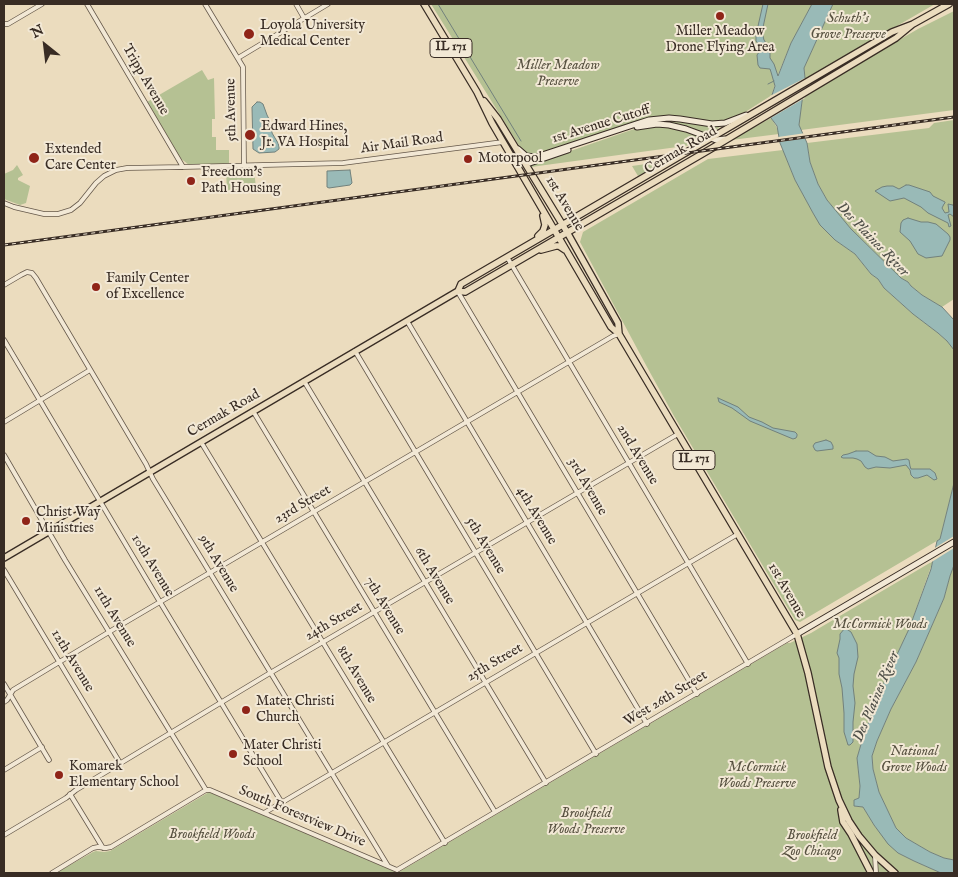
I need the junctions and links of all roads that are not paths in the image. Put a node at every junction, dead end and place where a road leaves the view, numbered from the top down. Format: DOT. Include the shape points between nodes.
graph roads {
  1 [pos="42,4"];
  2 [pos="87,4"];
  3 [pos="205,4"];
  4 [pos="296,4"];
  5 [pos="328,4"];
  6 [pos="424,4"];
  7 [pos="949,4"];
  8 [pos="304,18"];
  9 [pos="4,24"];
  10 [pos="914,24"];
  11 [pos="238,58"];
  12 [pos="477,92"];
  13 [pos="754,113"];
  14 [pos="729,138"];
  15 [pos="710,139"];
  16 [pos="500,142"];
  17 [pos="516,148"];
  18 [pos="513,159"];
  19 [pos="524,162"];
  20 [pos="244,166"];
  21 [pos="183,168"];
  22 [pos="4,203"];
  23 [pos="539,204"];
  24 [pos="581,224"];
  25 [pos="562,225"];
  26 [pos="554,229"];
  27 [pos="567,232"];
  28 [pos="559,237"];
  29 [pos="533,242"];
  30 [pos="575,247"];
  31 [pos="534,252"];
  32 [pos="567,252"];
  33 [pos="507,257"];
  34 [pos="512,265"];
  35 [pos="4,285"];
  36 [pos="458,292"];
  37 [pos="406,321"];
  38 [pos="619,334"];
  39 [pos="4,340"];
  40 [pos="355,351"];
  41 [pos="569,362"];
  42 [pos="90,370"];
  43 [pos="304,381"];
  44 [pos="518,391"];
  45 [pos="40,400"];
  46 [pos="253,412"];
  47 [pos="4,422"];
  48 [pos="467,422"];
  49 [pos="678,434"];
  50 [pos="201,442"];
  51 [pos="416,452"];
  52 [pos="4,455"];
  53 [pos="628,463"];
  54 [pos="150,472"];
  55 [pos="364,482"];
  56 [pos="578,492"];
  57 [pos="100,502"];
  58 [pos="314,512"];
  59 [pos="527,522"];
  60 [pos="48,531"];
  61 [pos="738,534"];
  62 [pos="262,542"];
  63 [pos="954,542"];
  64 [pos="476,552"];
  65 [pos="4,558"];
  66 [pos="688,563"];
  67 [pos="4,570"];
  68 [pos="210,572"];
  69 [pos="425,582"];
  70 [pos="637,593"];
  71 [pos="160,602"];
  72 [pos="374,612"];
  73 [pos="586,623"];
  74 [pos="110,632"];
  75 [pos="797,634"];
  76 [pos="323,642"];
  77 [pos="536,653"];
  78 [pos="60,663"];
  79 [pos="748,664"];
  80 [pos="270,673"];
  81 [pos="485,682"];
  82 [pos="4,684"];
  83 [pos="697,694"];
  84 [pos="10,695"];
  85 [pos="4,702"];
  86 [pos="221,702"];
  87 [pos="435,712"];
  88 [pos="647,724"];
  89 [pos="171,732"];
  90 [pos="384,742"];
  91 [pos="42,747"];
  92 [pos="596,754"];
  93 [pos="50,760"];
  94 [pos="120,763"];
  95 [pos="4,770"];
  96 [pos="332,773"];
  97 [pos="546,783"];
  98 [pos="206,790"];
  99 [pos="70,794"];
  100 [pos="839,800"];
  101 [pos="282,803"];
  102 [pos="495,812"];
  103 [pos="264,813"];
  104 [pos="4,835"];
  105 [pos="445,843"];
  106 [pos="103,848"];
  107 [pos="875,855"];
  108 [pos="388,866"];
  109 [pos="52,873"];
  110 [pos="871,873"];
  111 [pos="876,873"];
  112 [pos="895,873"];
  1 -- 9 [label="street"];
  2 -- 21 [label="street, Tripp Avenue"];
  3 -- 11 [label="street, 5th Avenue"];
  4 -- 8 [label="street"];
  5 -- 8 [label="street"];
  6 -- 12 [label="main road, 1st Avenue / IL 171"];
  7 -- 10 [label="main road, Cermak Road"];
  8 -- 11 [label="street"];
  10 -- 13 [label="main road, Cermak Road" via="892,32"];
  10 -- 14 [label="main road, Cermak Road"];
  11 -- 20 [label="street, 5th Avenue" via="244,73"];
  12 -- 16 [label="main road, 1st Avenue / IL 171"];
  12 -- 17 [label="main road, 1st Avenue / IL 171"];
  13 -- 15 [label="main road, Cermak Road"];
  13 -- 17 [label="main road, 1st Avenue Cutoff" via="718,124 675,118 648,120 536,157 526,156"];
  14 -- 15 [label="main road, 1st Avenue Cutoff"];
  14 -- 24 [label="main road, Cermak Road"];
  15 -- 19 [label="main road, 1st Avenue Cutoff" via="677,126 649,124 537,161"];
  15 -- 25 [label="main road, Cermak Road"];
  16 -- 18 [label="main road, 1st Avenue / IL 171"];
  16 -- 20 [label="street, Air Mail Road" via="343,163"];
  17 -- 19 [label="main road, 1st Avenue / IL 171"];
  18 -- 19 [label="main road, 1st Avenue Cutoff"];
  18 -- 23 [label="main road, 1st Avenue / IL 171"];
  19 -- 25 [label="main road, 1st Avenue / IL 171"];
  20 -- 21 [label="street, Air Mail Road"];
  21 -- 22 [label="street, Air Mail Road" via="116,170 100,179 76,207 58,214 44,214"];
  23 -- 26 [label="main road, 1st Avenue / IL 171"];
  23 -- 29 [label="main road" via="545,225"];
  24 -- 27 [label="main road, Cermak Road"];
  24 -- 30 [label="main road" via="574,236"];
  25 -- 26 [label="main road, Cermak Road"];
  25 -- 27 [label="main road, 1st Avenue / IL 171"];
  26 -- 28 [label="main road, 1st Avenue / IL 171"];
  26 -- 29 [label="main road, Cermak Road"];
  27 -- 28 [label="main road, Cermak Road"];
  27 -- 30 [label="main road, 1st Avenue / IL 171"];
  28 -- 31 [label="main road, Cermak Road"];
  28 -- 32 [label="main road, 1st Avenue / IL 171"];
  29 -- 33 [label="main road, Cermak Road"];
  30 -- 38 [label="main road, 1st Avenue / IL 171" via="618,323"];
  31 -- 32 [label="main road" via="556,246"];
  31 -- 34 [label="main road, Cermak Road"];
  32 -- 38 [label="main road, 1st Avenue / IL 171" via="611,327"];
  33 -- 34 [label="street, 2nd Avenue"];
  33 -- 36 [label="main road, Cermak Road" via="461,284"];
  34 -- 36 [label="main road, Cermak Road" via="465,292"];
  34 -- 41 [label="street, 2nd Avenue"];
  35 -- 42 [label="street, 9th Avenue" via="30,272"];
  36 -- 37 [label="main road, Cermak Road"];
  36 -- 44 [label="street, 3rd Avenue"];
  37 -- 40 [label="main road, Cermak Road"];
  37 -- 48 [label="street, 4th Avenue"];
  38 -- 41 [label="street, 23rd Street"];
  38 -- 49 [label="main road, 1st Avenue / IL 171"];
  39 -- 45 [label="street, 10th Avenue"];
  40 -- 43 [label="main road, Cermak Road"];
  40 -- 51 [label="street, 5th Avenue"];
  41 -- 44 [label="street, 23rd Street"];
  41 -- 53 [label="street, 2nd Avenue"];
  42 -- 45 [label="street"];
  42 -- 54 [label="street, 9th Avenue"];
  43 -- 46 [label="main road, Cermak Road"];
  43 -- 55 [label="street, 6th Avenue"];
  44 -- 48 [label="street, 23rd Street"];
  44 -- 56 [label="street, 3rd Avenue"];
  45 -- 47 [label="street"];
  45 -- 57 [label="street, 10th Avenue"];
  46 -- 50 [label="main road, Cermak Road"];
  46 -- 58 [label="street, 7th Avenue"];
  48 -- 51 [label="street, 23rd Street"];
  48 -- 59 [label="street, 4th Avenue"];
  49 -- 53 [label="street, 24th Street"];
  49 -- 61 [label="main road, 1st Avenue / IL 171"];
  50 -- 54 [label="main road, Cermak Road"];
  50 -- 62 [label="street, 8th Avenue"];
  51 -- 55 [label="street, 23rd Street"];
  51 -- 64 [label="street, 5th Avenue"];
  52 -- 60 [label="street, 11th Avenue"];
  53 -- 56 [label="street, 24th Street"];
  53 -- 66 [label="street, 2nd Avenue"];
  54 -- 57 [label="main road, Cermak Road"];
  54 -- 68 [label="street, 9th Avenue"];
  55 -- 58 [label="street, 23rd Street"];
  55 -- 69 [label="street, 6th Avenue"];
  56 -- 59 [label="street, 24th Street"];
  56 -- 70 [label="street, 3rd Avenue"];
  57 -- 60 [label="main road, Cermak Road"];
  57 -- 71 [label="street, 10th Avenue"];
  58 -- 62 [label="street, 23rd Street"];
  58 -- 72 [label="street, 7th Avenue"];
  59 -- 64 [label="street, 24th Street"];
  59 -- 73 [label="street, 4th Avenue"];
  60 -- 65 [label="main road, Cermak Road"];
  60 -- 74 [label="street, 11th Avenue"];
  61 -- 66 [label="street, 25th Street"];
  61 -- 75 [label="main road, 1st Avenue / IL 171"];
  62 -- 68 [label="street, 23rd Street"];
  62 -- 76 [label="street, 8th Avenue"];
  63 -- 75 [label="main road, West 26th Street"];
  64 -- 69 [label="street, 24th Street"];
  64 -- 77 [label="street, 5th Avenue"];
  66 -- 70 [label="street, 25th Street"];
  66 -- 79 [label="street, 2nd Avenue"];
  67 -- 78 [label="street, 12th Avenue"];
  68 -- 71 [label="street, 23rd Street"];
  68 -- 80 [label="street, 9th Avenue"];
  69 -- 72 [label="street, 24th Street"];
  69 -- 81 [label="street, 6th Avenue"];
  70 -- 73 [label="street, 25th Street"];
  70 -- 83 [label="street, 3rd Avenue"];
  71 -- 74 [label="street, 23rd Street"];
  71 -- 86 [label="street, 10th Avenue"];
  72 -- 76 [label="street, 24th Street"];
  72 -- 87 [label="street, 7th Avenue"];
  73 -- 77 [label="street, 25th Street"];
  73 -- 88 [label="street, 4th Avenue"];
  74 -- 78 [label="street, 23rd Street"];
  74 -- 89 [label="street, 11th Avenue"];
  75 -- 79 [label="street, West 26th Street"];
  75 -- 100 [label="main road, 1st Avenue / IL 171" via="828,767"];
  76 -- 80 [label="street, 24th Street"];
  76 -- 90 [label="street, 8th Avenue"];
  77 -- 81 [label="street, 25th Street"];
  77 -- 92 [label="street, 5th Avenue"];
  78 -- 84 [label="street, 23rd Street" via="13,690"];
  78 -- 94 [label="street, 12th Avenue"];
  79 -- 83 [label="street, West 26th Street"];
  80 -- 86 [label="street, 24th Street"];
  80 -- 96 [label="street, 9th Avenue"];
  81 -- 87 [label="street, 25th Street"];
  81 -- 97 [label="street, 6th Avenue"];
  82 -- 84 [label="street"];
  83 -- 88 [label="street, West 26th Street"];
  84 -- 85 [label="street, 23rd Street"];
  84 -- 91 [label="street"];
  86 -- 89 [label="street, 24th Street"];
  86 -- 101 [label="street, 10th Avenue"];
  87 -- 90 [label="street, 25th Street"];
  87 -- 102 [label="street, 7th Avenue"];
  88 -- 92 [label="street, West 26th Street"];
  89 -- 94 [label="street, 24th Street"];
  89 -- 98 [label="street, 11th Avenue"];
  90 -- 96 [label="street, 25th Street"];
  90 -- 105 [label="street, 8th Avenue"];
  91 -- 93 [label="street"];
  91 -- 95 [label="street"];
  92 -- 97 [label="street, West 26th Street"];
  94 -- 99 [label="street, 24th Street"];
  96 -- 101 [label="street, 25th Street"];
  96 -- 108 [label="street, 9th Avenue"];
  97 -- 102 [label="street, West 26th Street"];
  98 -- 103 [label="street, South Forestview Drive"];
  98 -- 106 [label="street" via="111,847"];
  99 -- 104 [label="street, 24th Street"];
  99 -- 106 [label="street"];
  100 -- 107 [label="main road, 1st Avenue / IL 171" via="854,829"];
  100 -- 110 [label="main road" via="843,822"];
  101 -- 103 [label="street, 25th Street"];
  102 -- 105 [label="street, West 26th Street"];
  103 -- 108 [label="street, South Forestview Drive"];
  105 -- 108 [label="street, West 26th Street" via="397,870"];
  106 -- 109 [label="street" via="93,848"];
  107 -- 111 [label="street"];
  107 -- 112 [label="main road, 1st Avenue / IL 171"];
}
